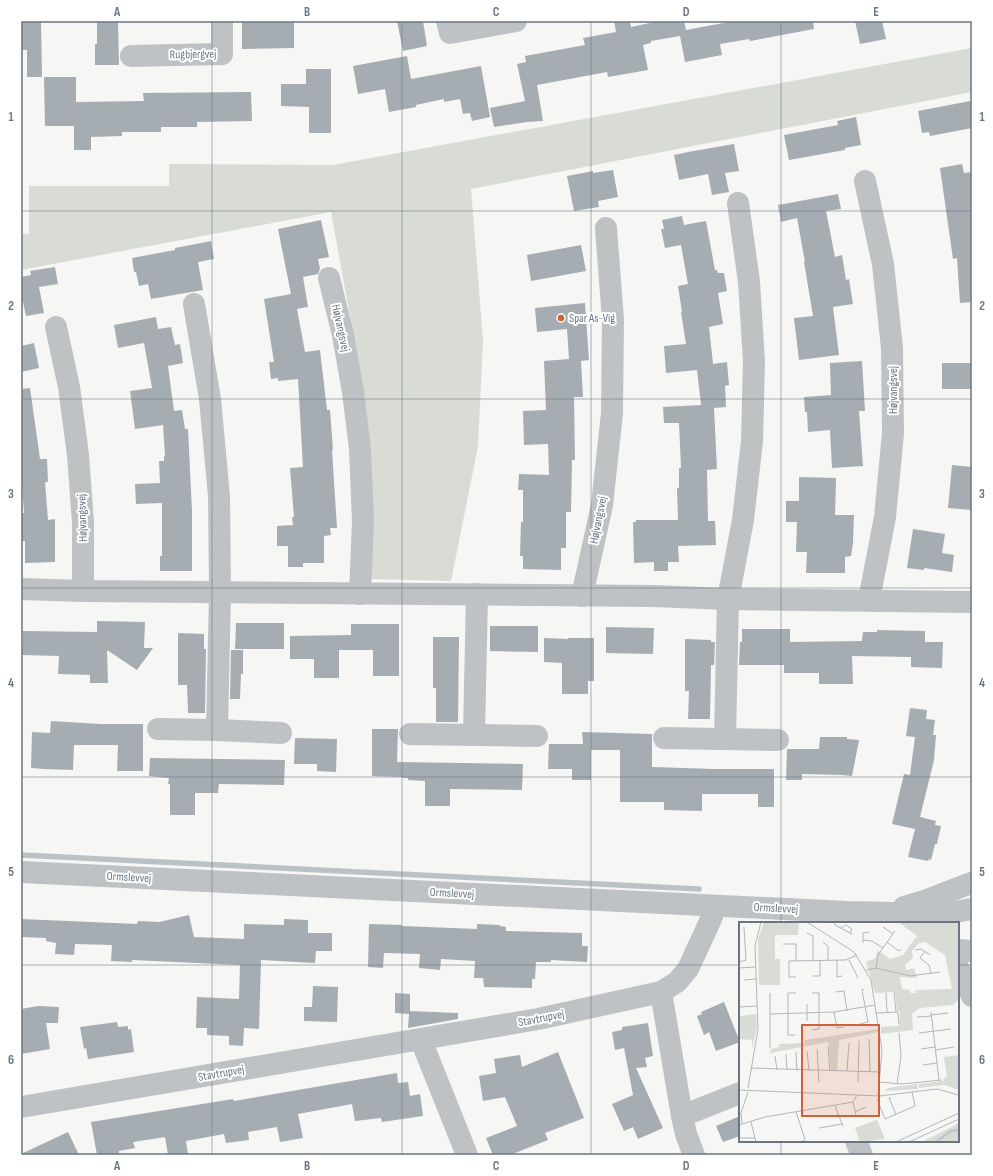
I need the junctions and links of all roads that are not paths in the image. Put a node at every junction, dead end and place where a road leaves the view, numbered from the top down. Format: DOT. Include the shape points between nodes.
graph roads {
  1 [pos="222,21"];
  2 [pos="447,21"];
  3 [pos="516,21"];
  4 [pos="131,56"];
  5 [pos="865,181"];
  6 [pos="738,202"];
  7 [pos="606,228"];
  8 [pos="329,278"];
  9 [pos="194,304"];
  10 [pos="56,327"];
  11 [pos="21,589"];
  12 [pos="83,591"];
  13 [pos="220,592"];
  14 [pos="360,594"];
  15 [pos="477,594"];
  16 [pos="582,596"];
  17 [pos="728,599"];
  18 [pos="869,600"];
  19 [pos="972,602"];
  20 [pos="158,729"];
  21 [pos="217,730"];
  22 [pos="281,733"];
  23 [pos="410,734"];
  24 [pos="474,735"];
  25 [pos="537,736"];
  26 [pos="664,738"];
  27 [pos="725,739"];
  28 [pos="778,740"];
  29 [pos="21,872"];
  30 [pos="972,887"];
  31 [pos="713,906"];
  32 [pos="972,909"];
  33 [pos="884,912"];
  34 [pos="962,956"];
  35 [pos="661,992"];
  36 [pos="972,996"];
  37 [pos="421,1040"];
  38 [pos="739,1093"];
  39 [pos="21,1107"];
  40 [pos="682,1116"];
  41 [pos="856,1142"];
  42 [pos="467,1155"];
  43 [pos="694,1155"];
  44 [pos="862,1155"];
  1 -- 4 [label="street, Rugbjergvej" via="222,54"];
  2 -- 3 [label="street" via="450,33"];
  5 -- 18 [label="street, Højvangsvej" via="883,264 892,348 893,417 885,517"];
  6 -- 17 [label="street" via="749,282 754,377 752,441 743,520"];
  7 -- 16 [label="street, Højvangsvej" via="614,320 612,413 602,505"];
  8 -- 14 [label="street, Højvangsvej" via="343,335 360,449 363,522"];
  9 -- 13 [label="street" via="210,399 219,496"];
  10 -- 12 [label="street, Højvangsvej" via="69,387 78,455 83,523"];
  11 -- 12 [label="street"];
  12 -- 13 [label="street"];
  13 -- 14 [label="street"];
  13 -- 21 [label="street"];
  14 -- 15 [label="street"];
  15 -- 16 [label="street"];
  15 -- 24 [label="street"];
  16 -- 17 [label="street"];
  17 -- 18 [label="street"];
  17 -- 27 [label="street"];
  18 -- 19 [label="street"];
  20 -- 21 [label="street"];
  21 -- 22 [label="street"];
  23 -- 24 [label="street"];
  24 -- 25 [label="street"];
  26 -- 27 [label="street"];
  27 -- 28 [label="street"];
  29 -- 31 [label="street, Ormslevvej"];
  30 -- 33 [label="street, Ormslevvej"];
  31 -- 33 [label="street, Ormslevvej"];
  31 -- 35 [label="street, Stavtrupvej" via="712,917 688,969 677,982"];
  32 -- 33 [label="street, Ormslevvej" via="928,914"];
  34 -- 36 [label="street"];
  35 -- 37 [label="street, Stavtrupvej" via="538,1019"];
  35 -- 40 [label="street"];
  37 -- 39 [label="street, Stavtrupvej"];
  37 -- 42 [label="street"];
  38 -- 40 [label="street"];
  40 -- 43 [label="street"];
  41 -- 44 [label="street"];
}
